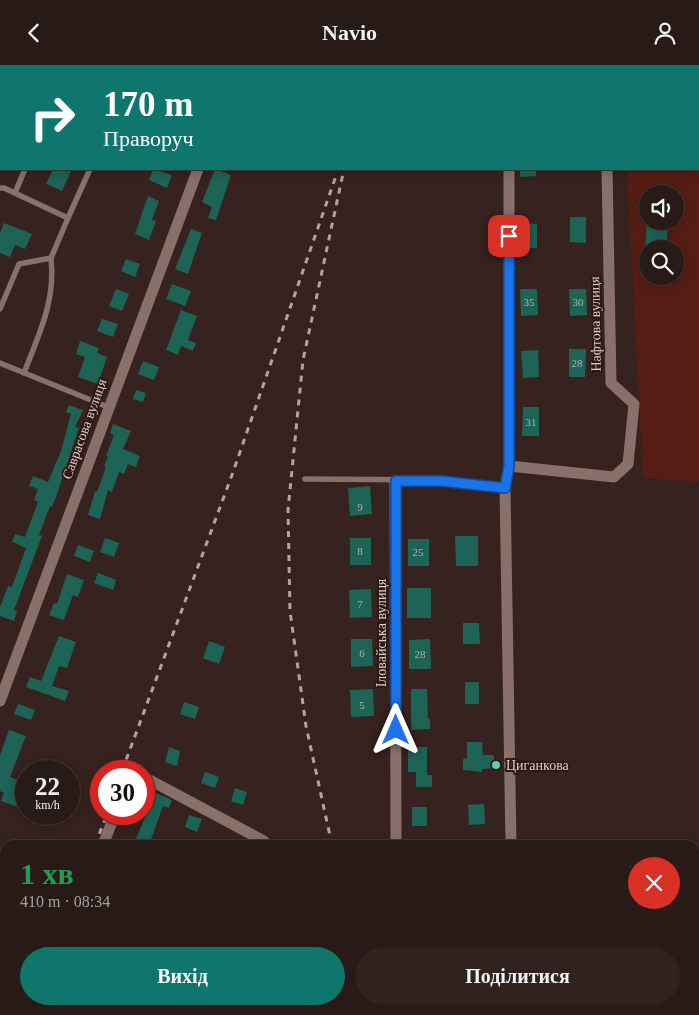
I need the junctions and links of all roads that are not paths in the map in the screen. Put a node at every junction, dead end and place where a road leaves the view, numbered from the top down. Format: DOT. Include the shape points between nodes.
graph roads {
  1 [pos="25,170"];
  2 [pos="90,170"];
  3 [pos="198,170"];
  4 [pos="509,170"];
  5 [pos="607,170"];
  6 [pos="0,188"];
  7 [pos="15,193"];
  8 [pos="68,218"];
  9 [pos="51,258"];
  10 [pos="0,309"];
  11 [pos="0,363"];
  12 [pos="24,373"];
  13 [pos="108,407"];
  14 [pos="509,466"];
  15 [pos="305,479"];
  16 [pos="396,481"];
  17 [pos="505,488"];
  18 [pos="0,701"];
  19 [pos="155,783"];
  20 [pos="111,825"];
  21 [pos="105,840"];
  22 [pos="260,840"];
  23 [pos="396,840"];
  24 [pos="511,840"];
  1 -- 7 [label="lane"];
  2 -- 8 [label="lane"];
  3 -- 13 [label="street, Саврасова вулиця"];
  4 -- 14 [label="street"];
  5 -- 14 [label="street, Нафтова вулиця" via="612,383 634,404 628,464 614,477"];
  6 -- 7 [label="lane"];
  7 -- 8 [label="lane"];
  8 -- 9 [label="lane"];
  9 -- 10 [label="lane" via="19,265"];
  9 -- 12 [label="lane" via="54,280 44,324"];
  11 -- 12 [label="lane"];
  12 -- 13 [label="lane"];
  13 -- 18 [label="street, Саврасова вулиця"];
  14 -- 17 [label="street"];
  15 -- 16 [label="lane"];
  16 -- 17 [label="lane" via="441,481"];
  16 -- 23 [label="street, Іловайська вулиця"];
  17 -- 24 [label="street"];
  19 -- 22 [label="street"];
  20 -- 21 [label="street"];
}
